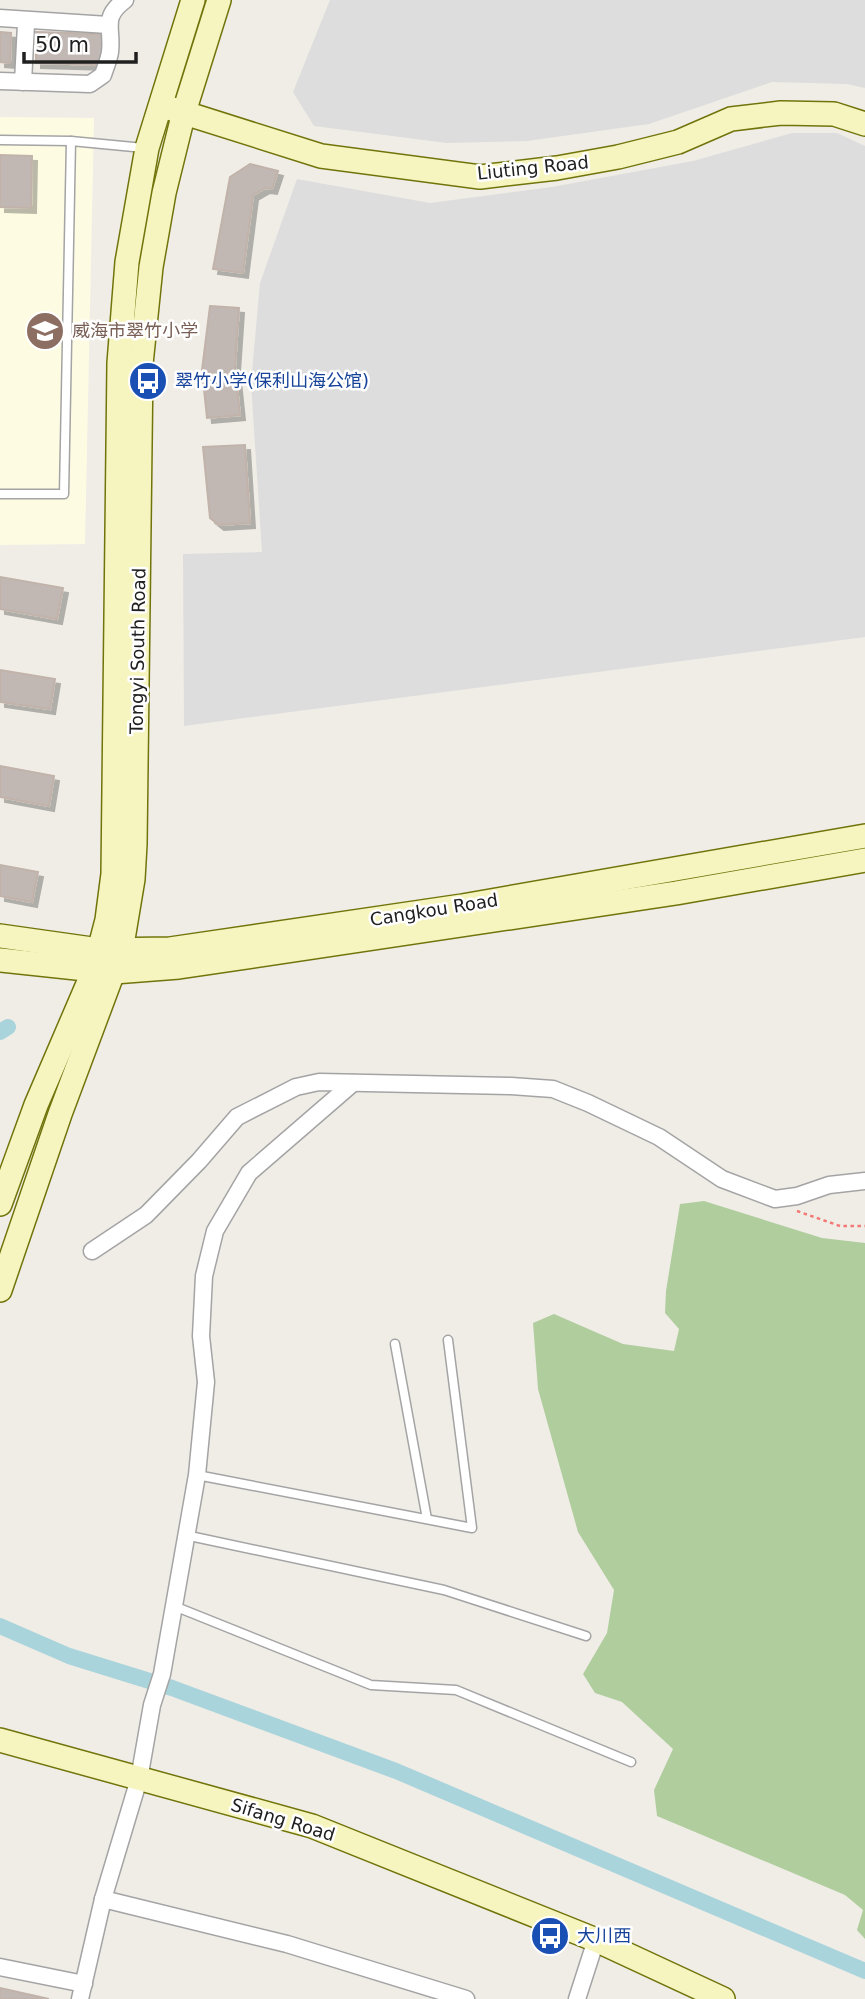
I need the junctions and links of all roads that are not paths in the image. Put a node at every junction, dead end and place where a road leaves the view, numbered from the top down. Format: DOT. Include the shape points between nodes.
graph roads {
  1 [pos="125,0"];
  2 [pos="193,0"];
  3 [pos="219,0"];
  4 [pos="0,18"];
  5 [pos="26,24"];
  6 [pos="108,25"];
  7 [pos="0,81"];
  8 [pos="23,82"];
  9 [pos="160,105"];
  10 [pos="184,111"];
  11 [pos="865,124"];
  12 [pos="0,140"];
  13 [pos="71,141"];
  14 [pos="147,148"];
  15 [pos="0,494"];
  16 [pos="865,836"];
  17 [pos="865,860"];
  18 [pos="0,936"];
  19 [pos="0,960"];
  20 [pos="107,960"];
  21 [pos="353,1083"];
  22 [pos="865,1181"];
  23 [pos="0,1204"];
  24 [pos="92,1251"];
  25 [pos="0,1290"];
  26 [pos="448,1340"];
  27 [pos="395,1344"];
  28 [pos="197,1475"];
  29 [pos="427,1519"];
  30 [pos="185,1535"];
  31 [pos="174,1606"];
  32 [pos="586,1636"];
  33 [pos="0,1740"];
  34 [pos="631,1762"];
  35 [pos="139,1779"];
  36 [pos="103,1899"];
  37 [pos="596,1940"];
  38 [pos="0,1967"];
  39 [pos="82,1991"];
  40 [pos="466,1999"];
  41 [pos="578,1999"];
  42 [pos="723,1999"];
  1 -- 6 [label="street" via="112,10"];
  2 -- 9 [label="street, Tongyi South Road"];
  3 -- 10 [label="street, Tongyi South Road"];
  4 -- 6 [label="street"];
  5 -- 8 [label="street"];
  6 -- 8 [label="street" via="110,52 103,75 90,84"];
  7 -- 8 [label="street"];
  9 -- 10 [label="street, Liuting Road"];
  9 -- 14 [label="street, Tongyi South Road"];
  10 -- 11 [label="street, Liuting Road" via="321,156 480,177 618,157 678,142 731,120 781,113 834,114"];
  10 -- 20 [label="street, Tongyi South Road" via="153,254 141,364 134,879"];
  12 -- 13 [label="lane"];
  13 -- 14 [label="lane"];
  13 -- 15 [label="lane" via="64,494"];
  14 -- 20 [label="street, Tongyi South Road" via="127,262 119,363 113,874"];
  16 -- 20 [label="street, Cangkou Road" via="462,906"];
  17 -- 20 [label="street, Cangkou Road" via="193,965"];
  18 -- 20 [label="street, Cangkou Road"];
  19 -- 20 [label="street, Cangkou Road"];
  20 -- 23 [label="street, Tongyi South Road" via="36,1105"];
  20 -- 25 [label="street, Tongyi South Road"];
  21 -- 22 [label="street" via="552,1089 659,1137 722,1180 775,1199"];
  21 -- 24 [label="street" via="296,1087 237,1117 146,1215"];
  21 -- 28 [label="street" via="249,1173 215,1231 204,1276 201,1336 206,1382"];
  26 -- 29 [label="lane" via="472,1528"];
  27 -- 29 [label="lane"];
  28 -- 29 [label="lane"];
  28 -- 30 [label="street"];
  30 -- 31 [label="street"];
  30 -- 32 [label="lane" via="444,1590"];
  31 -- 34 [label="lane" via="371,1685 456,1690"];
  31 -- 35 [label="street"];
  33 -- 35 [label="street, Sifang Road"];
  35 -- 36 [label="street"];
  35 -- 37 [label="street, Sifang Road" via="312,1826"];
  36 -- 39 [label="street"];
  36 -- 40 [label="street" via="287,1944"];
  37 -- 41 [label="street"];
  37 -- 42 [label="street, Sifang Road"];
  38 -- 39 [label="street"];
}
